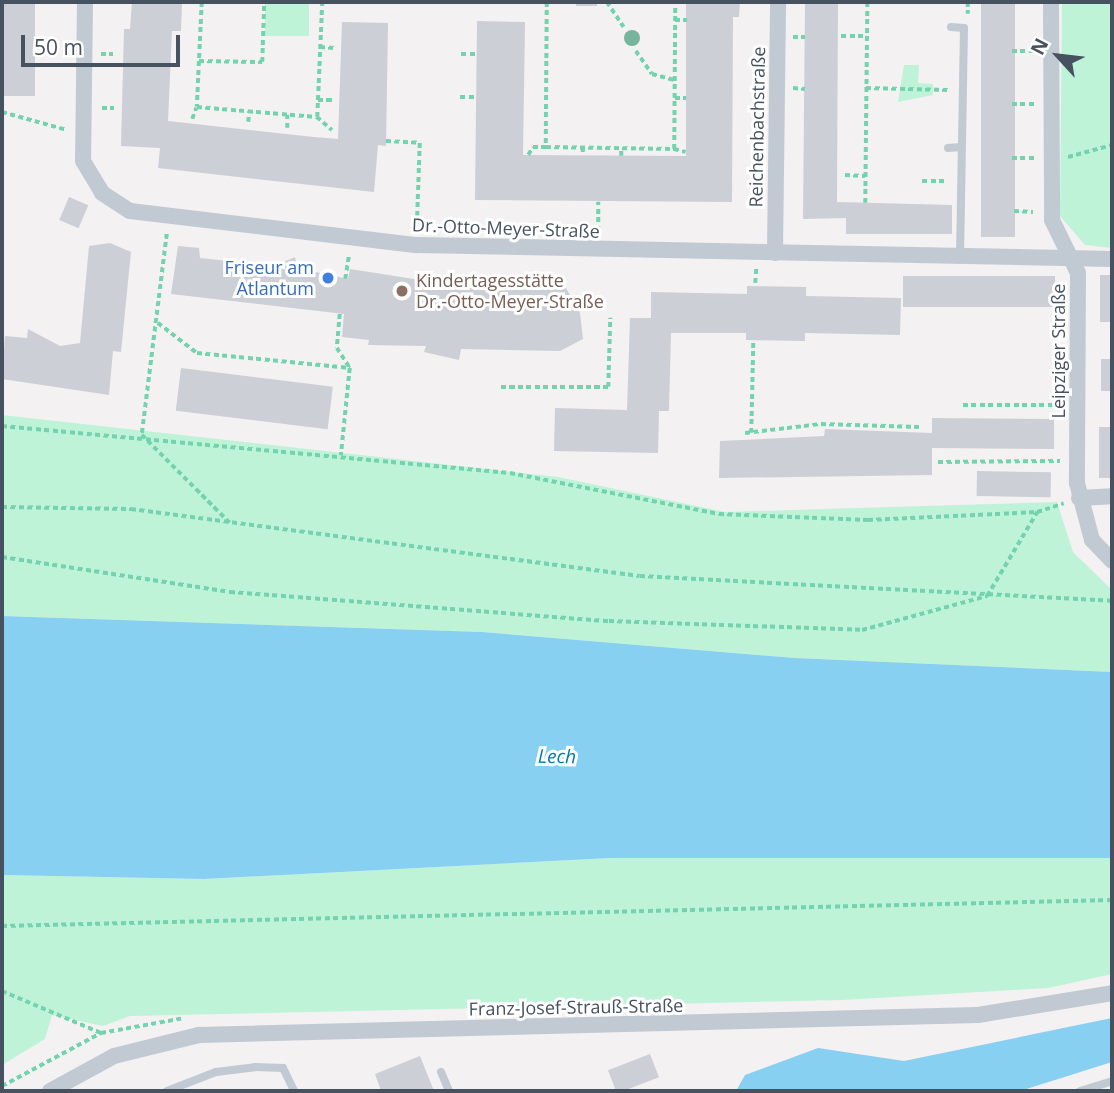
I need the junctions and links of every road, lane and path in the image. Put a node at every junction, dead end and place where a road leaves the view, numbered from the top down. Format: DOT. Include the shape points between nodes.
graph roads {
  1 [pos="85,2"];
  2 [pos="202,2"];
  3 [pos="264,2"];
  4 [pos="322,2"];
  5 [pos="547,2"];
  6 [pos="607,2"];
  7 [pos="675,2"];
  8 [pos="778,2"];
  9 [pos="867,2"];
  10 [pos="1051,2"];
  11 [pos="675,20"];
  12 [pos="687,20"];
  13 [pos="624,27"];
  14 [pos="951,27"];
  15 [pos="841,36"];
  16 [pos="867,36"];
  17 [pos="320,47"];
  18 [pos="334,48"];
  19 [pos="636,51"];
  20 [pos="461,54"];
  21 [pos="477,54"];
  22 [pos="199,61"];
  23 [pos="675,80"];
  24 [pos="866,88"];
  25 [pos="963,91"];
  26 [pos="460,97"];
  27 [pos="477,97"];
  28 [pos="676,98"];
  29 [pos="686,98"];
  30 [pos="318,100"];
  31 [pos="333,100"];
  32 [pos="197,107"];
  33 [pos="249,111"];
  34 [pos="2,112"];
  35 [pos="287,115"];
  36 [pos="317,117"];
  37 [pos="192,119"];
  38 [pos="248,121"];
  39 [pos="287,128"];
  40 [pos="332,130"];
  41 [pos="82,134"];
  42 [pos="386,141"];
  43 [pos="1112,145"];
  44 [pos="546,147"];
  45 [pos="583,147"];
  46 [pos="600,148"];
  47 [pos="621,148"];
  48 [pos="948,148"];
  49 [pos="961,148"];
  50 [pos="674,149"];
  51 [pos="686,152"];
  52 [pos="528,155"];
  53 [pos="583,155"];
  54 [pos="599,155"];
  55 [pos="621,156"];
  56 [pos="1052,161"];
  57 [pos="845,175"];
  58 [pos="865,176"];
  59 [pos="922,181"];
  60 [pos="961,181"];
  61 [pos="598,202"];
  62 [pos="865,203"];
  63 [pos="169,218"];
  64 [pos="352,238"];
  65 [pos="417,244"];
  66 [pos="597,251"];
  67 [pos="775,253"];
  68 [pos="960,256"];
  69 [pos="1112,259"];
  70 [pos="1071,260"];
  71 [pos="345,279"];
  72 [pos="340,314"];
  73 [pos="610,318"];
  74 [pos="158,323"];
  75 [pos="753,343"];
  76 [pos="350,368"];
  77 [pos="501,387"];
  78 [pos="963,405"];
  79 [pos="1077,405"];
  80 [pos="2,426"];
  81 [pos="919,427"];
  82 [pos="142,435"];
  83 [pos="341,456"];
  84 [pos="1076,461"];
  85 [pos="938,462"];
  86 [pos="1112,496"];
  87 [pos="1079,498"];
  88 [pos="2,507"];
  89 [pos="1037,512"];
  90 [pos="230,524"];
  91 [pos="2,557"];
  92 [pos="1112,561"];
  93 [pos="987,596"];
  94 [pos="1112,601"];
  95 [pos="1112,900"];
  96 [pos="2,926"];
  97 [pos="2,991"];
  98 [pos="1112,993"];
  99 [pos="101,1032"];
  100 [pos="441,1072"];
  101 [pos="1112,1081"];
  102 [pos="50,1091"];
  103 [pos="167,1091"];
  104 [pos="294,1091"];
  105 [pos="449,1091"];
  106 [pos="1080,1091"];
  1 -- 41 [label="street, Dr.-Otto-Meyer-Straße"];
  2 -- 22 [label="path"];
  3 -- 22 [label="path" via="262,62"];
  4 -- 17 [label="path"];
  5 -- 44 [label="path"];
  6 -- 13 [label="path"];
  7 -- 11 [label="path"];
  8 -- 67 [label="street, Reichenbachstraße"];
  9 -- 16 [label="path"];
  10 -- 56 [label="street, Leipziger Straße"];
  11 -- 12 [label="path"];
  11 -- 23 [label="path"];
  14 -- 25 [label="lane" via="964,27"];
  15 -- 16 [label="path"];
  16 -- 24 [label="path"];
  17 -- 18 [label="path"];
  17 -- 30 [label="path"];
  19 -- 23 [label="path" via="652,74"];
  20 -- 21 [label="path"];
  22 -- 32 [label="path"];
  23 -- 28 [label="path"];
  24 -- 25 [label="path"];
  24 -- 58 [label="path"];
  25 -- 49 [label="lane"];
  26 -- 27 [label="path"];
  28 -- 29 [label="path"];
  28 -- 50 [label="path"];
  30 -- 31 [label="path"];
  30 -- 36 [label="path"];
  32 -- 33 [label="path"];
  32 -- 37 [label="path"];
  33 -- 35 [label="path"];
  33 -- 38 [label="path"];
  34 -- 41 [label="path"];
  35 -- 36 [label="path"];
  35 -- 39 [label="path"];
  36 -- 40 [label="path"];
  41 -- 63 [label="street, Dr.-Otto-Meyer-Straße" via="83,161 107,199"];
  42 -- 65 [label="path" via="420,143"];
  43 -- 56 [label="path"];
  44 -- 45 [label="path"];
  44 -- 52 [label="path" via="533,147"];
  45 -- 46 [label="path"];
  45 -- 53 [label="path"];
  46 -- 47 [label="path"];
  46 -- 54 [label="path"];
  47 -- 50 [label="path"];
  47 -- 55 [label="path"];
  48 -- 49 [label="lane"];
  49 -- 60 [label="lane"];
  50 -- 51 [label="path"];
  56 -- 70 [label="street, Leipziger Straße" via="1052,220"];
  57 -- 58 [label="path"];
  58 -- 62 [label="path"];
  59 -- 60 [label="path"];
  60 -- 68 [label="lane"];
  61 -- 66 [label="path"];
  63 -- 64 [label="street, Dr.-Otto-Meyer-Straße"];
  63 -- 74 [label="path"];
  64 -- 65 [label="street, Dr.-Otto-Meyer-Straße"];
  64 -- 71 [label="path"];
  65 -- 66 [label="street, Dr.-Otto-Meyer-Straße"];
  66 -- 67 [label="street, Dr.-Otto-Meyer-Straße"];
  67 -- 68 [label="street, Dr.-Otto-Meyer-Straße"];
  68 -- 70 [label="street, Dr.-Otto-Meyer-Straße"];
  69 -- 70 [label="street, Dr.-Otto-Meyer-Straße"];
  70 -- 79 [label="street, Leipziger Straße" via="1078,273"];
  72 -- 76 [label="path" via="337,348"];
  73 -- 77 [label="path" via="608,387"];
  74 -- 76 [label="path" via="197,353"];
  74 -- 82 [label="path"];
  75 -- 81 [label="path" via="748,433 821,424"];
  76 -- 83 [label="path"];
  78 -- 79 [label="path"];
  79 -- 84 [label="street, Leipziger Straße"];
  80 -- 82 [label="path"];
  82 -- 83 [label="path"];
  82 -- 90 [label="path"];
  83 -- 89 [label="path" via="510,473 719,514 869,520"];
  84 -- 85 [label="path"];
  84 -- 87 [label="street, Leipziger Straße"];
  86 -- 87 [label="street"];
  87 -- 89 [label="path"];
  87 -- 92 [label="street, Leipziger Straße" via="1092,540"];
  88 -- 90 [label="path" via="131,509"];
  89 -- 93 [label="path"];
  90 -- 93 [label="path" via="640,576"];
  91 -- 93 [label="path" via="230,592 609,621 862,630"];
  93 -- 94 [label="path"];
  95 -- 96 [label="path"];
  97 -- 99 [label="path"];
  98 -- 102 [label="street, Franz-Josef-Strauß-Straße" via="978,1015 198,1035 114,1056"];
  100 -- 105 [label="lane"];
  101 -- 106 [label="lane"];
  103 -- 104 [label="lane" via="216,1072 255,1067 283,1068"];
}
